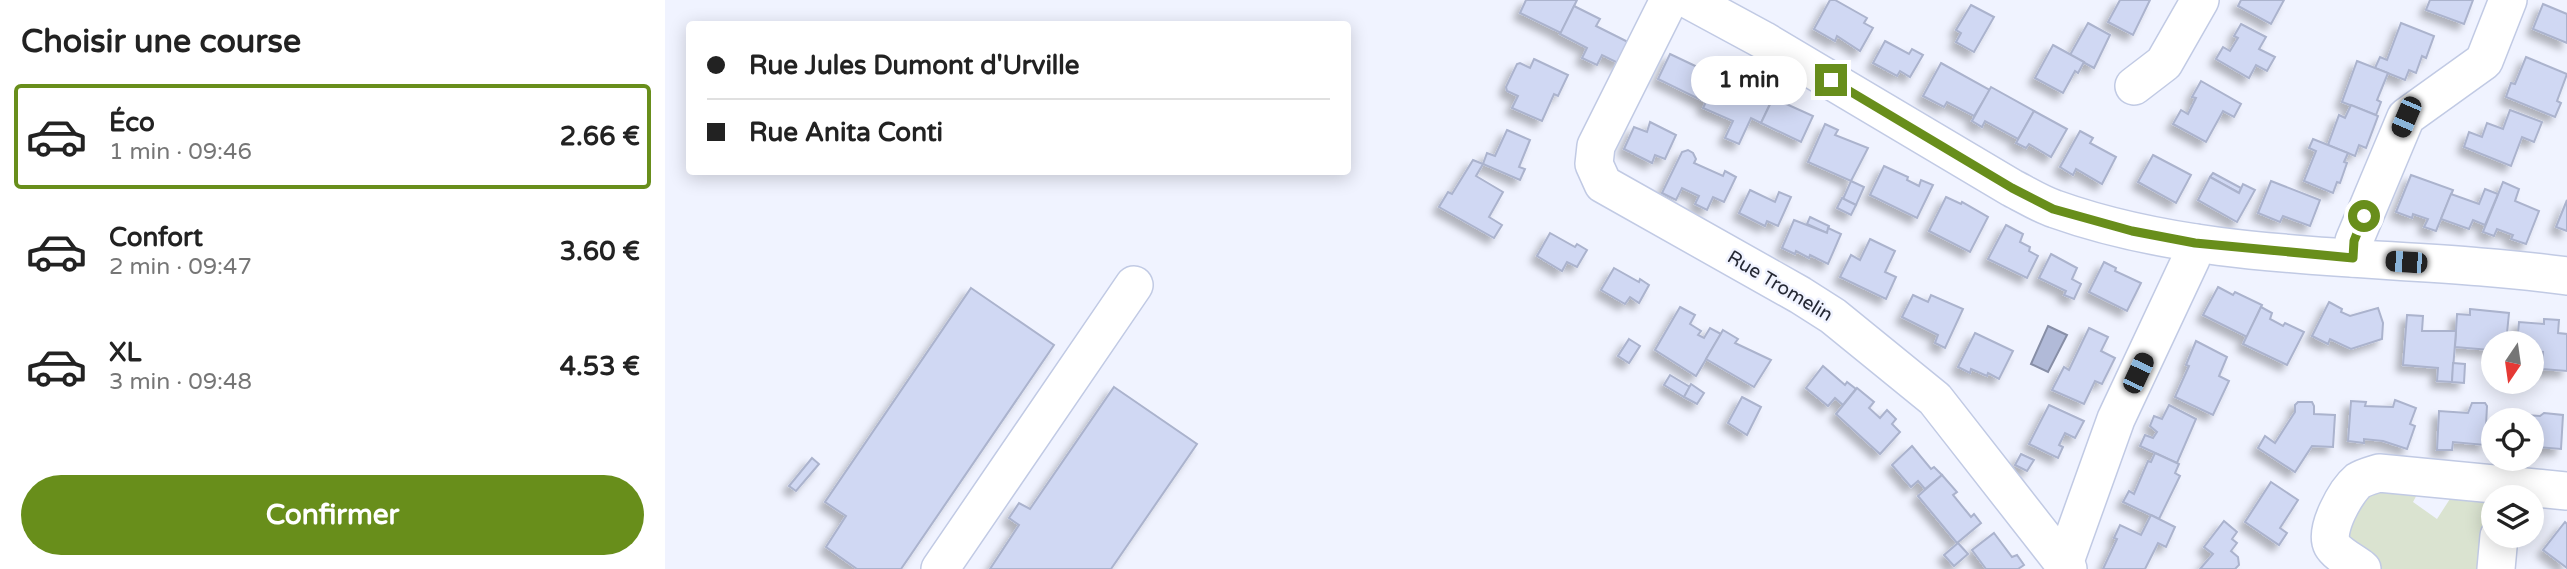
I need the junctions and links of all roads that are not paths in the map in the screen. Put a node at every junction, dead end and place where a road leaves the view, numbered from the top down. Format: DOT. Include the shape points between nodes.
graph roads {
  1 [pos="1669,0"];
  2 [pos="1689,0"];
  3 [pos="2200,0"];
  4 [pos="2508,0"];
  5 [pos="2134,86"];
  6 [pos="2195,243"];
  7 [pos="2353,258"];
  8 [pos="2567,276"];
  9 [pos="1134,285"];
  10 [pos="2481,488"];
  11 [pos="2544,491"];
  12 [pos="2567,491"];
  13 [pos="2498,548"];
  14 [pos="2066,566"];
  15 [pos="940,569"];
  16 [pos="2362,569"];
  17 [pos="2496,569"];
  1 -- 14 [label="street, Rue Tromelin" via="1596,146 1594,164 1603,184 1822,309 1935,399"];
  2 -- 6 [label="street" via="2053,209"];
  3 -- 5 [label="street" via="2164,63"];
  4 -- 7 [label="street" via="2484,61 2406,117 2354,241"];
  6 -- 7 [label="street"];
  6 -- 14 [label="street" via="2192,259 2116,419"];
  7 -- 8 [label="street"];
  9 -- 15 [label="street"];
  10 -- 16 [label="street" via="2379,473 2359,481 2329,534 2333,546"];
  11 -- 12 [label="street"];
  13 -- 17 [label="street"];
}
